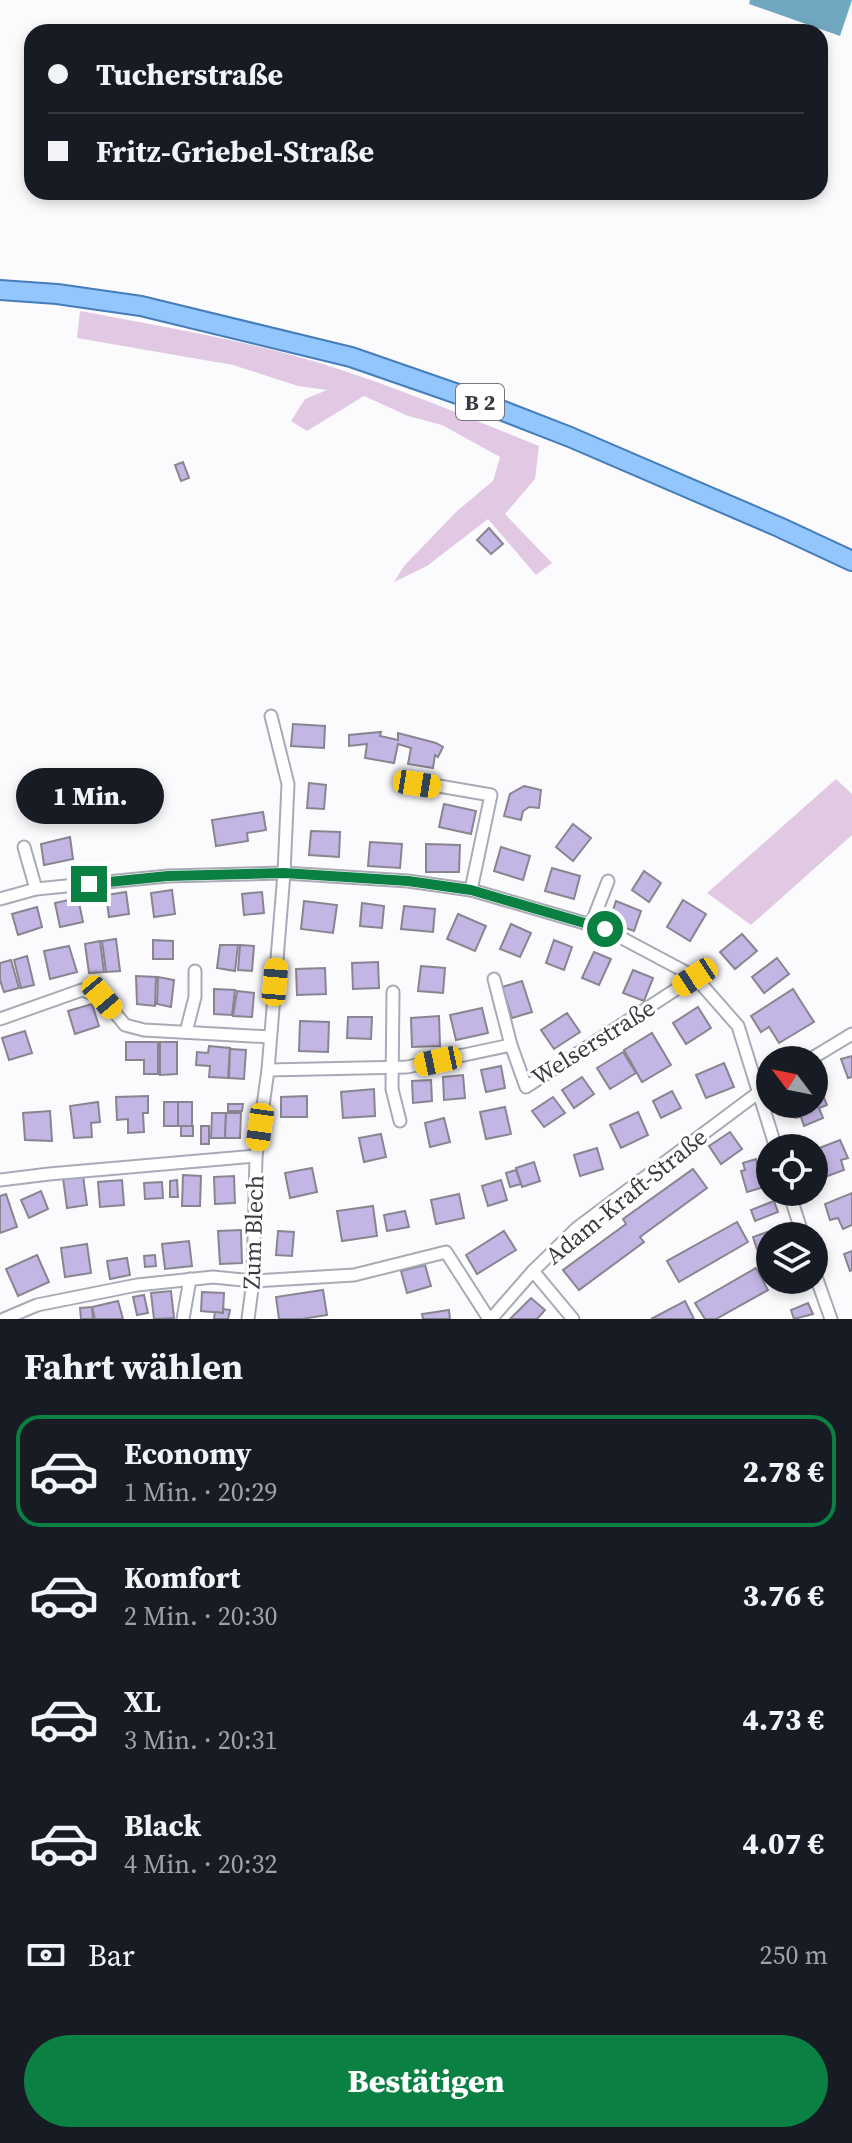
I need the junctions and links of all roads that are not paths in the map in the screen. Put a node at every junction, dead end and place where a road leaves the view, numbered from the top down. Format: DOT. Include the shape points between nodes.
graph roads {
  1 [pos="0,290"];
  2 [pos="852,561"];
  3 [pos="271,716"];
  4 [pos="410,781"];
  5 [pos="24,847"];
  6 [pos="284,873"];
  7 [pos="608,881"];
  8 [pos="36,889"];
  9 [pos="471,890"];
  10 [pos="0,899"];
  11 [pos="591,925"];
  12 [pos="195,971"];
  13 [pos="695,977"];
  14 [pos="494,979"];
  15 [pos="393,992"];
  16 [pos="0,1019"];
  17 [pos="186,1032"];
  18 [pos="852,1034"];
  19 [pos="270,1037"];
  20 [pos="511,1045"];
  21 [pos="828,1049"];
  22 [pos="393,1067"];
  23 [pos="268,1070"];
  24 [pos="756,1082"];
  25 [pos="756,1093"];
  26 [pos="400,1121"];
  27 [pos="256,1156"];
  28 [pos="0,1180"];
  29 [pos="533,1271"];
  30 [pos="190,1279"];
  31 [pos="253,1281"];
  32 [pos="822,1294"];
  33 [pos="4,1319"];
  34 [pos="183,1319"];
  35 [pos="248,1319"];
  36 [pos="490,1319"];
  37 [pos="573,1319"];
  38 [pos="831,1319"];
  1 -- 2 [label="main road, B 2" via="141,306 351,357 570,437"];
  3 -- 6 [label="street, Zum Blech" via="288,784"];
  4 -- 9 [label="street" via="491,795"];
  5 -- 8 [label="street"];
  6 -- 8 [label="street" via="168,876"];
  6 -- 9 [label="street"];
  6 -- 19 [label="street, Zum Blech"];
  7 -- 11 [label="street"];
  8 -- 10 [label="street"];
  9 -- 11 [label="street"];
  11 -- 13 [label="street"];
  12 -- 17 [label="street"];
  13 -- 20 [label="street, Welserstraße" via="526,1087"];
  13 -- 24 [label="street" via="738,1026"];
  14 -- 20 [label="street, Welserstraße"];
  15 -- 22 [label="street"];
  16 -- 17 [label="street" via="82,990 102,997 125,1025"];
  17 -- 19 [label="street"];
  18 -- 21 [label="street"];
  19 -- 23 [label="street, Zum Blech"];
  20 -- 22 [label="street, Welserstraße"];
  22 -- 23 [label="street, Welserstraße"];
  22 -- 26 [label="street"];
  23 -- 27 [label="street, Zum Blech"];
  25 -- 29 [label="street, Adam-Kraft-Straße" via="577,1228"];
  27 -- 28 [label="street"];
  27 -- 31 [label="street, Zum Blech"];
  29 -- 36 [label="street, Adam-Kraft-Straße"];
  29 -- 37 [label="street"];
  30 -- 31 [label="street"];
  30 -- 33 [label="street" via="37,1305"];
  30 -- 34 [label="street"];
  31 -- 35 [label="street, Zum Blech"];
  31 -- 36 [label="street" via="354,1275 446,1252"];
  32 -- 38 [label="street"];
}
